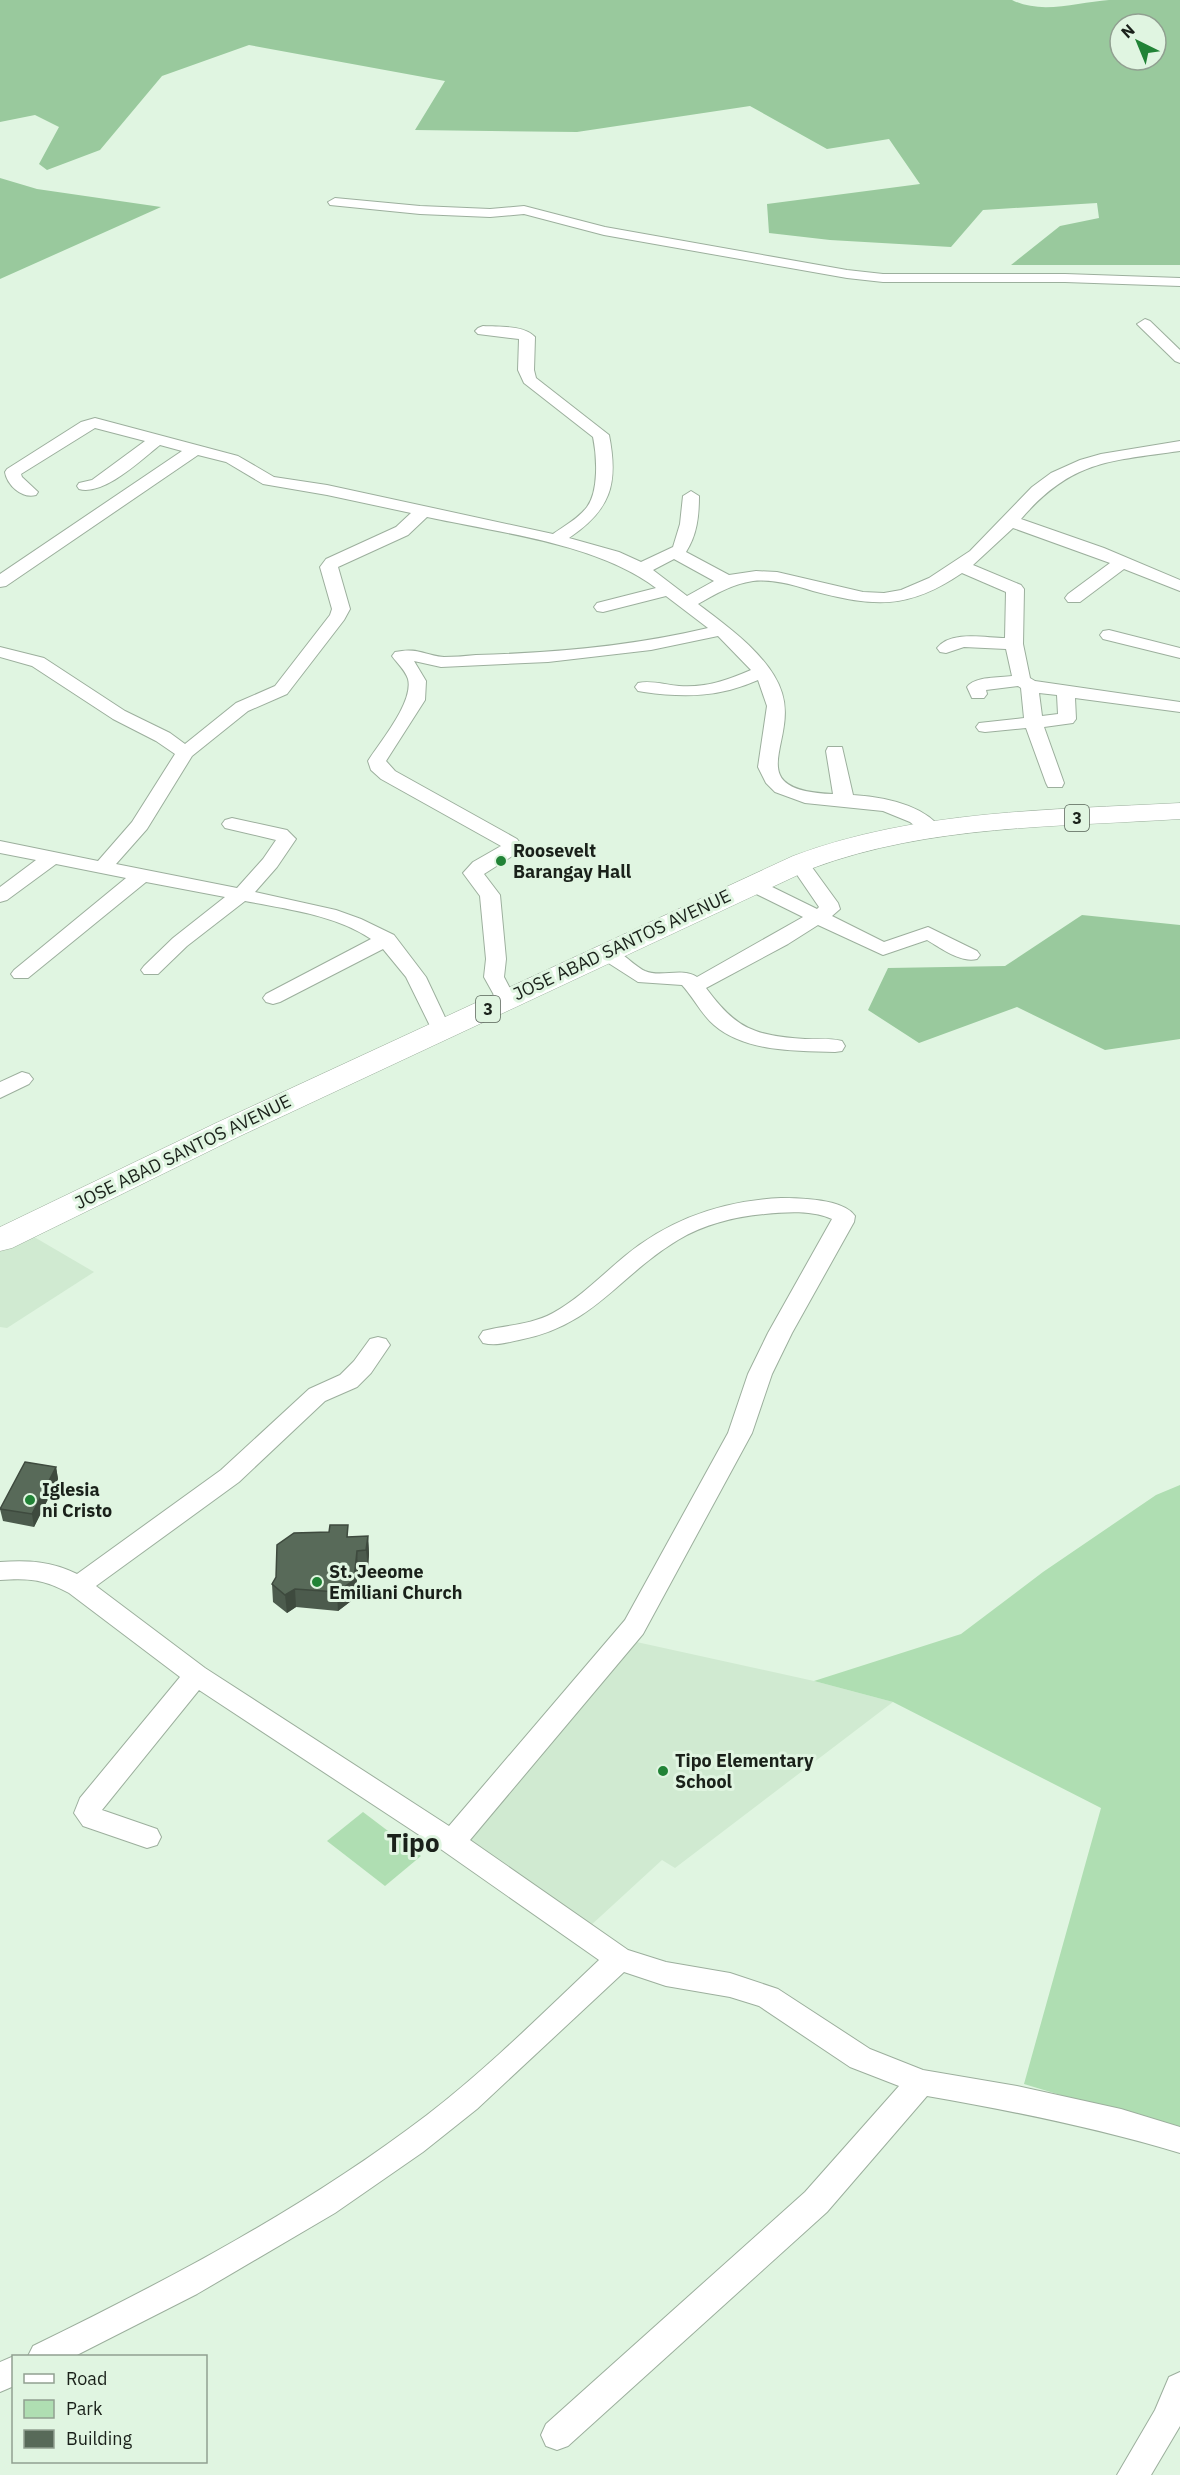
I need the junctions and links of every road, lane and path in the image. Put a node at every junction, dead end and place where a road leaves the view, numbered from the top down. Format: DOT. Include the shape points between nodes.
graph roads {
  1 [pos="335,202"];
  2 [pos="1180,282"];
  3 [pos="1145,324"];
  4 [pos="483,331"];
  5 [pos="1180,358"];
  6 [pos="157,440"];
  7 [pos="1180,446"];
  8 [pos="194,450"];
  9 [pos="85,486"];
  10 [pos="30,492"];
  11 [pos="691,496"];
  12 [pos="423,511"];
  13 [pos="1010,521"];
  14 [pos="556,540"];
  15 [pos="675,553"];
  16 [pos="1122,562"];
  17 [pos="963,567"];
  18 [pos="641,569"];
  19 [pos="0,582"];
  20 [pos="728,582"];
  21 [pos="1180,586"];
  22 [pos="670,590"];
  23 [pos="1074,598"];
  24 [pos="686,603"];
  25 [pos="603,607"];
  26 [pos="722,630"];
  27 [pos="1109,635"];
  28 [pos="1014,644"];
  29 [pos="946,648"];
  30 [pos="0,652"];
  31 [pos="1180,653"];
  32 [pos="763,671"];
  33 [pos="1026,683"];
  34 [pos="644,687"];
  35 [pos="1066,692"];
  36 [pos="978,694"];
  37 [pos="1180,707"];
  38 [pos="1034,722"];
  39 [pos="985,727"];
  40 [pos="835,751"];
  41 [pos="185,753"];
  42 [pos="1055,783"];
  43 [pos="844,800"];
  44 [pos="1180,811"];
  45 [pos="232,824"];
  46 [pos="933,831"];
  47 [pos="0,847"];
  48 [pos="53,857"];
  49 [pos="799,863"];
  50 [pos="102,868"];
  51 [pos="142,875"];
  52 [pos="751,884"];
  53 [pos="242,894"];
  54 [pos="0,896"];
  55 [pos="816,918"];
  56 [pos="387,939"];
  57 [pos="606,953"];
  58 [pos="970,955"];
  59 [pos="151,970"];
  60 [pos="21,974"];
  61 [pos="695,986"];
  62 [pos="273,998"];
  63 [pos="507,1000"];
  64 [pos="441,1030"];
  65 [pos="835,1046"];
  66 [pos="22,1079"];
  67 [pos="0,1091"];
  68 [pos="0,1240"];
  69 [pos="491,1337"];
  70 [pos="378,1346"];
  71 [pos="0,1571"];
  72 [pos="78,1586"];
  73 [pos="196,1675"];
  74 [pos="147,1837"];
  75 [pos="452,1842"];
  76 [pos="619,1959"];
  77 [pos="921,2082"];
  78 [pos="1180,2140"];
  79 [pos="46,2355"];
  80 [pos="1180,2387"];
  81 [pos="557,2435"];
  82 [pos="1133,2475"];
  1 -- 2 [label="street" via="490,213 524,210 615,233 883,278"];
  3 -- 5 [label="street"];
  4 -- 14 [label="street" via="527,337 529,380 601,435 599,498 590,513"];
  6 -- 8 [label="street"];
  6 -- 9 [label="street" via="97,484"];
  6 -- 10 [label="street" via="95,423 87,425 13,472 14,479"];
  7 -- 13 [label="street" via="1117,456 1057,476"];
  8 -- 12 [label="street" via="240,462 269,481"];
  8 -- 19 [label="street"];
  11 -- 15 [label="street" via="682,545"];
  12 -- 14 [label="street"];
  12 -- 41 [label="street" via="402,531 332,563 329,567 340,609 338,616 281,690 242,707"];
  13 -- 16 [label="street"];
  13 -- 17 [label="street"];
  14 -- 18 [label="street" via="613,555"];
  15 -- 18 [label="street"];
  15 -- 20 [label="street"];
  16 -- 21 [label="street"];
  16 -- 23 [label="street"];
  17 -- 20 [label="street" via="912,592 886,598 777,578 747,577"];
  17 -- 28 [label="street" via="1015,589"];
  18 -- 22 [label="street"];
  20 -- 24 [label="street"];
  22 -- 24 [label="street"];
  22 -- 25 [label="street"];
  24 -- 26 [label="street"];
  26 -- 32 [label="street"];
  26 -- 63 [label="street" via="653,647 589,655 441,662 418,655 401,656 419,681 416,700 377,761 378,766 513,847 473,873 490,895 494,977"];
  27 -- 31 [label="street"];
  28 -- 29 [label="street" via="962,642"];
  28 -- 33 [label="street"];
  30 -- 41 [label="street" via="38,662"];
  32 -- 34 [label="street" via="702,693"];
  32 -- 43 [label="street" via="776,706 767,767 770,776 779,786 802,797"];
  33 -- 35 [label="street"];
  33 -- 36 [label="street" via="978,686"];
  33 -- 38 [label="street"];
  35 -- 37 [label="street"];
  35 -- 38 [label="street" via="1067,719"];
  38 -- 39 [label="street"];
  38 -- 42 [label="street"];
  40 -- 43 [label="street"];
  41 -- 50 [label="street" via="140,825"];
  43 -- 46 [label="street" via="911,813"];
  44 -- 46 [label="highway, JOSE ABAD SANTOS AVENUE / 3"];
  45 -- 53 [label="street" via="280,834 286,839"];
  46 -- 49 [label="highway, JOSE ABAD SANTOS AVENUE / 3" via="865,843"];
  47 -- 48 [label="street"];
  48 -- 50 [label="street"];
  48 -- 54 [label="street"];
  49 -- 52 [label="highway, JOSE ABAD SANTOS AVENUE / 3"];
  49 -- 55 [label="street" via="830,909"];
  50 -- 51 [label="street"];
  51 -- 53 [label="street"];
  51 -- 60 [label="street"];
  52 -- 55 [label="street"];
  52 -- 57 [label="highway, JOSE ABAD SANTOS AVENUE / 3"];
  53 -- 56 [label="street" via="343,917"];
  53 -- 59 [label="street"];
  55 -- 58 [label="street" via="883,949 928,933"];
  55 -- 61 [label="street"];
  56 -- 62 [label="street"];
  56 -- 64 [label="street" via="410,965"];
  57 -- 61 [label="street" via="645,978 683,977"];
  57 -- 63 [label="highway, JOSE ABAD SANTOS AVENUE / 3"];
  61 -- 65 [label="street" via="721,1021 739,1032 773,1041"];
  63 -- 64 [label="highway, JOSE ABAD SANTOS AVENUE / 3"];
  64 -- 68 [label="highway, JOSE ABAD SANTOS AVENUE / 3"];
  66 -- 67 [label="street"];
  69 -- 75 [label="street" via="560,1320 643,1253 701,1218 779,1206 810,1207 844,1216 760,1374 740,1433 634,1627"];
  70 -- 72 [label="street" via="352,1378 317,1395 230,1476"];
  71 -- 72 [label="street" via="26,1569 55,1574"];
  72 -- 73 [label="street"];
  73 -- 74 [label="street" via="90,1806 88,1813 93,1818"];
  73 -- 75 [label="street"];
  75 -- 76 [label="street"];
  76 -- 77 [label="street" via="768,1997 860,2058"];
  76 -- 79 [label="street" via="484,2084 414,2142 351,2186 196,2280"];
  77 -- 78 [label="street" via="1063,2109"];
  77 -- 81 [label="street" via="816,2202"];
  80 -- 82 [label="street" via="1167,2419"];
}
